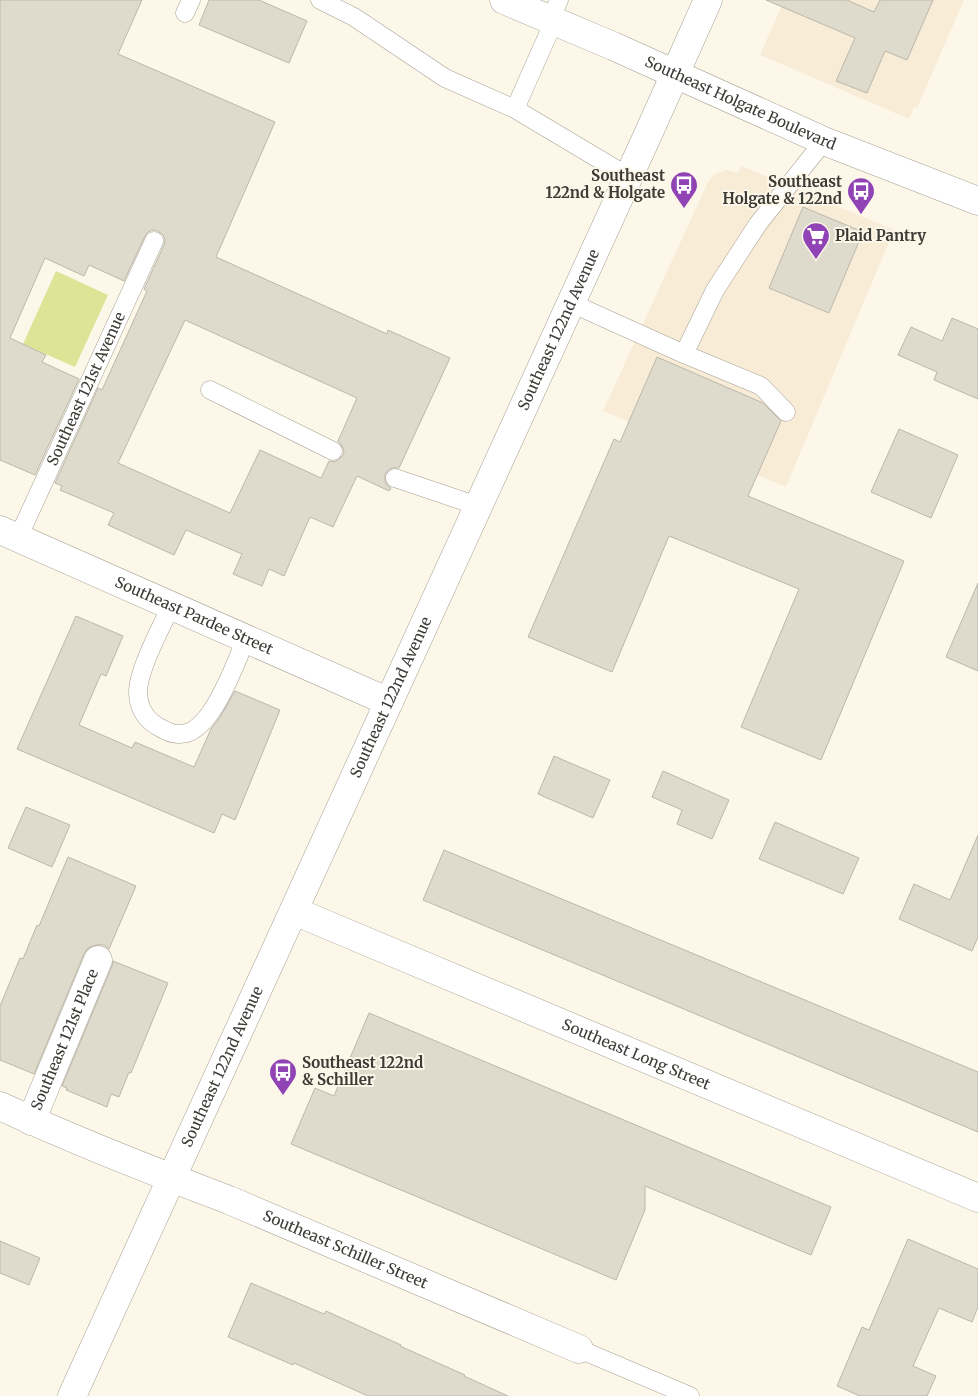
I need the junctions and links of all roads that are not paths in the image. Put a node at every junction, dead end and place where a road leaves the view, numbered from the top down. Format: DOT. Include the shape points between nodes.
graph roads {
  1 [pos="320,0"];
  2 [pos="504,0"];
  3 [pos="708,0"];
  4 [pos="554,14"];
  5 [pos="675,74"];
  6 [pos="515,109"];
  7 [pos="824,141"];
  8 [pos="628,177"];
  9 [pos="978,201"];
  10 [pos="154,241"];
  11 [pos="571,303"];
  12 [pos="684,354"];
  13 [pos="210,390"];
  14 [pos="786,412"];
  15 [pos="333,451"];
  16 [pos="395,478"];
  17 [pos="478,506"];
  18 [pos="9,534"];
  19 [pos="171,606"];
  20 [pos="246,639"];
  21 [pos="389,702"];
  22 [pos="294,911"];
  23 [pos="98,960"];
  24 [pos="0,1106"];
  25 [pos="31,1121"];
  26 [pos="172,1179"];
  27 [pos="978,1198"];
  28 [pos="580,1349"];
  29 [pos="72,1396"];
  30 [pos="690,1396"];
  1 -- 6 [label="lane" via="354,18 445,78"];
  2 -- 4 [label="street, Southeast Holgate Boulevard"];
  3 -- 5 [label="street, Southeast 122nd Avenue"];
  4 -- 5 [label="street, Southeast Holgate Boulevard"];
  4 -- 6 [label="lane"];
  5 -- 7 [label="street, Southeast Holgate Boulevard"];
  5 -- 8 [label="street, Southeast 122nd Avenue"];
  6 -- 8 [label="lane"];
  7 -- 9 [label="street, Southeast Holgate Boulevard"];
  7 -- 12 [label="lane" via="758,224 715,290"];
  8 -- 11 [label="street, Southeast 122nd Avenue"];
  10 -- 18 [label="lane, Southeast 121st Avenue"];
  11 -- 12 [label="lane"];
  11 -- 17 [label="street, Southeast 122nd Avenue"];
  12 -- 14 [label="lane" via="761,386"];
  13 -- 15 [label="lane"];
  16 -- 17 [label="lane"];
  17 -- 21 [label="street, Southeast 122nd Avenue"];
  18 -- 19 [label="street, Southeast Pardee Street"];
  19 -- 20 [label="street, Southeast Pardee Street"];
  19 -- 20 [label="lane" via="142,671 138,690 140,708 151,722 166,731 180,735 191,731 210,715 218,704"];
  20 -- 21 [label="street, Southeast Pardee Street"];
  21 -- 22 [label="street, Southeast 122nd Avenue"];
  22 -- 26 [label="street, Southeast 122nd Avenue"];
  22 -- 27 [label="street, Southeast Long Street"];
  23 -- 25 [label="street, Southeast 121st Place"];
  24 -- 25 [label="street, Southeast Schiller Street"];
  25 -- 26 [label="street, Southeast Schiller Street"];
  26 -- 28 [label="street, Southeast Schiller Street" via="229,1200"];
  26 -- 29 [label="street, Southeast 122nd Avenue"];
  28 -- 30 [label="lane, Southeast Schiller Street"];
}
